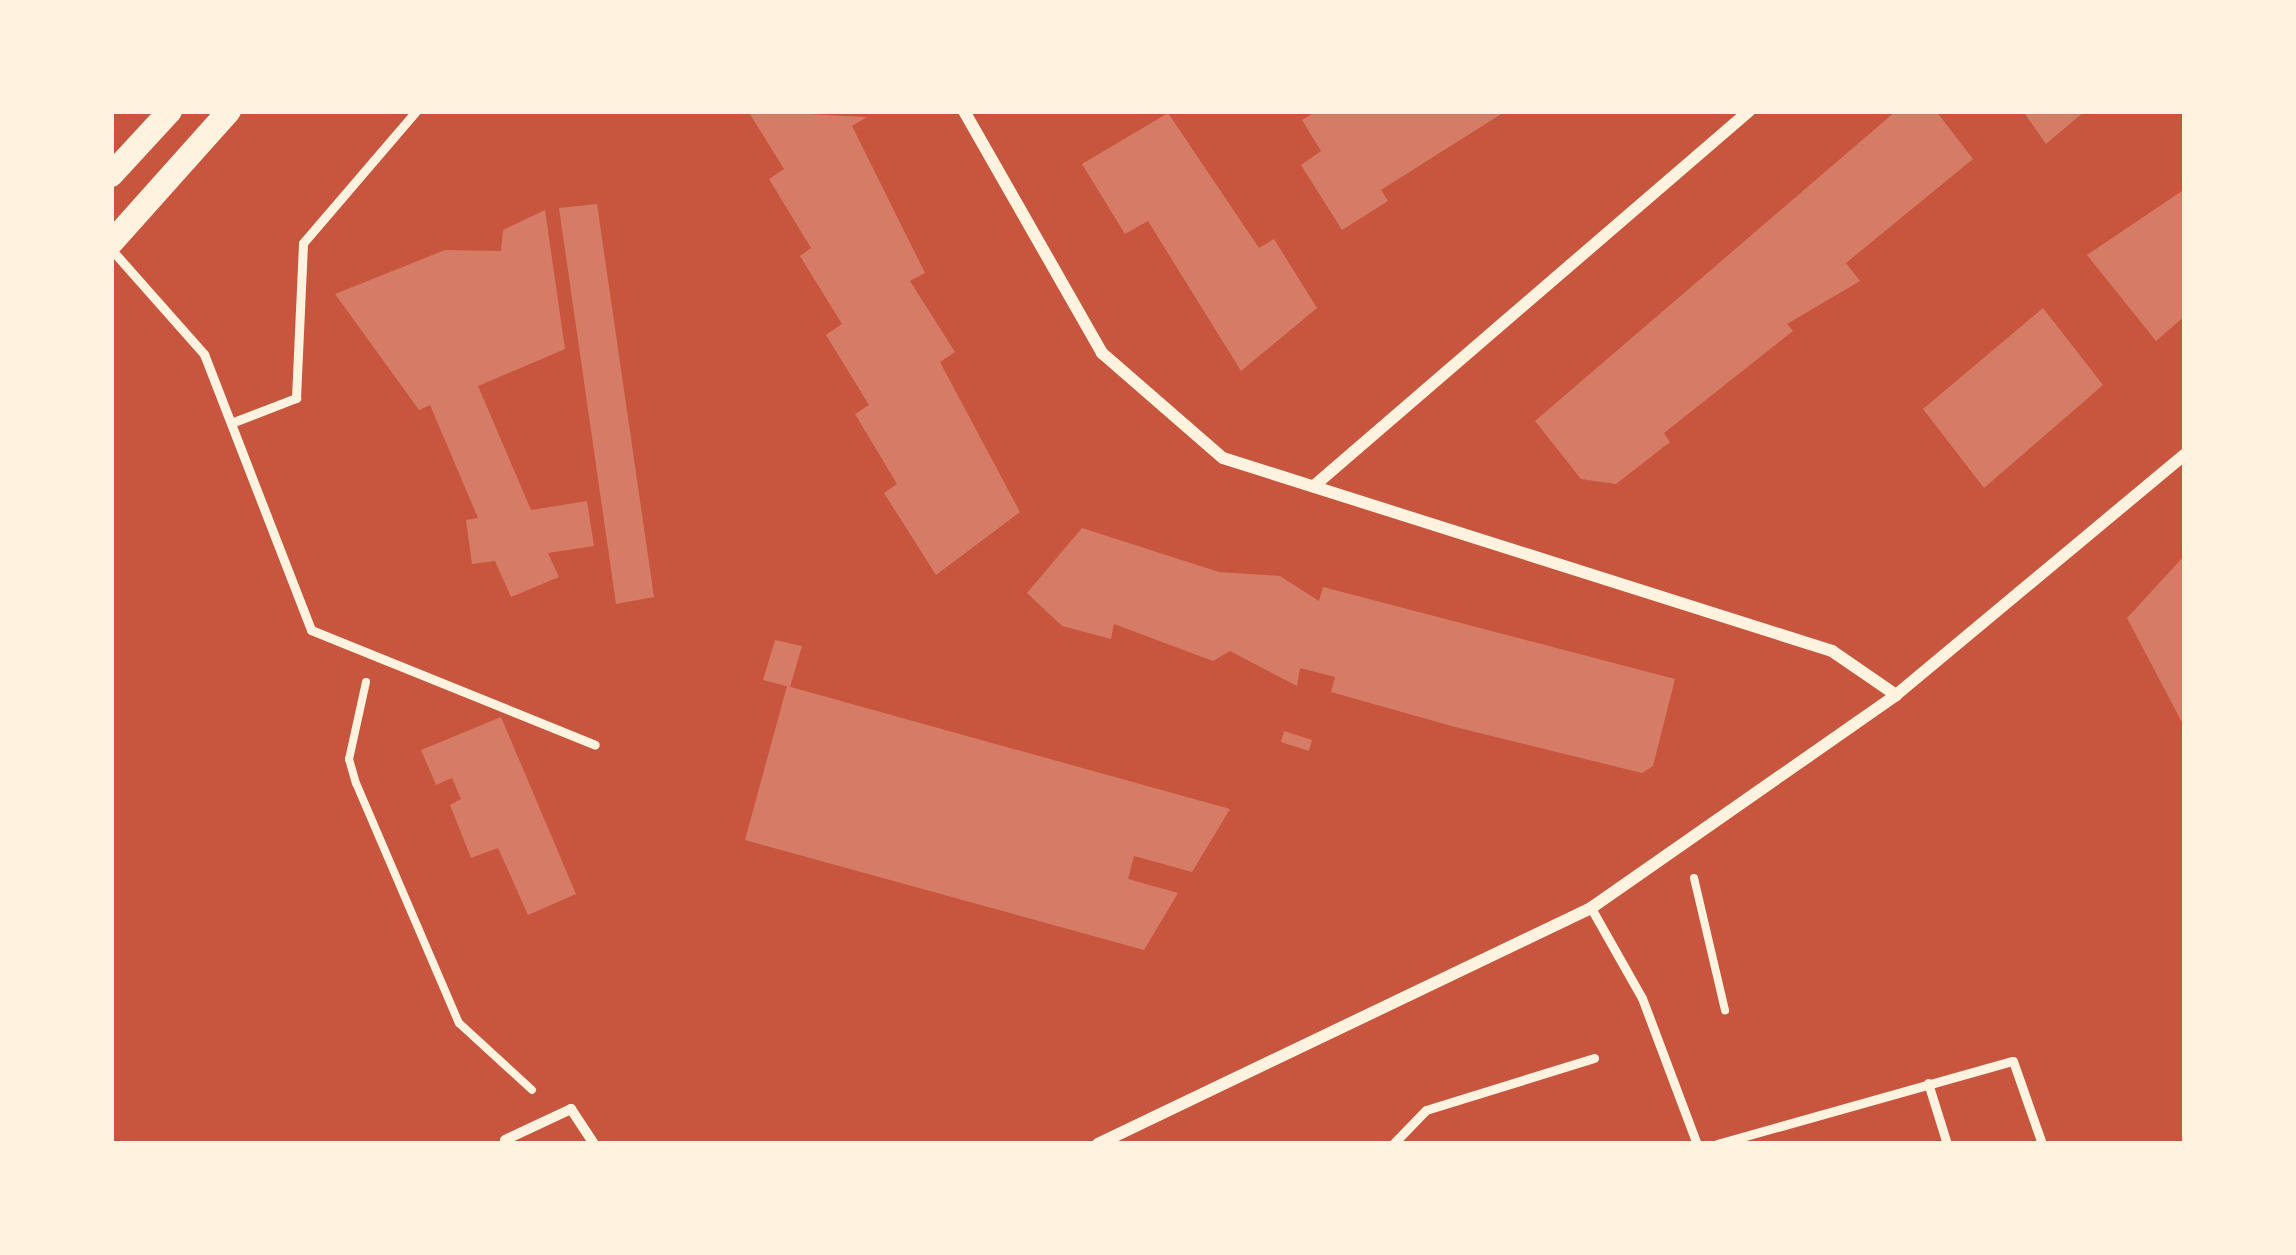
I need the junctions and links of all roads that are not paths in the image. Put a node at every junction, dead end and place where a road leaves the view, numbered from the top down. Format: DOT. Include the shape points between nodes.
graph roads {
  1 [pos="170,111"];
  2 [pos="229,111"];
  3 [pos="416,111"];
  4 [pos="964,111"];
  5 [pos="1749,111"];
  6 [pos="111,175"];
  7 [pos="111,246"];
  8 [pos="231,423"];
  9 [pos="2185,454"];
  10 [pos="1315,485"];
  11 [pos="1896,695"];
  12 [pos="595,745"];
  13 [pos="1591,908"];
  14 [pos="1594,1058"];
  15 [pos="1928,1083"];
  16 [pos="505,1140"];
  17 [pos="594,1144"];
  18 [pos="1098,1144"];
  19 [pos="1393,1144"];
  20 [pos="1697,1144"];
  21 [pos="1717,1144"];
  22 [pos="1947,1144"];
  23 [pos="2042,1144"];
  1 -- 6 [label="main road"];
  2 -- 7 [label="main road"];
  3 -- 8 [label="lane" via="303,243 296,398"];
  4 -- 10 [label="street" via="1102,353 1223,458"];
  5 -- 10 [label="street"];
  7 -- 8 [label="lane" via="204,354"];
  8 -- 12 [label="lane" via="311,630"];
  9 -- 11 [label="street"];
  10 -- 11 [label="street" via="1832,651"];
  11 -- 13 [label="street"];
  13 -- 18 [label="street"];
  13 -- 20 [label="lane" via="1642,998"];
  14 -- 19 [label="lane" via="1426,1110"];
  15 -- 21 [label="lane"];
  15 -- 22 [label="lane"];
  15 -- 23 [label="lane" via="2013,1061"];
  16 -- 17 [label="street" via="571,1109"];
}
